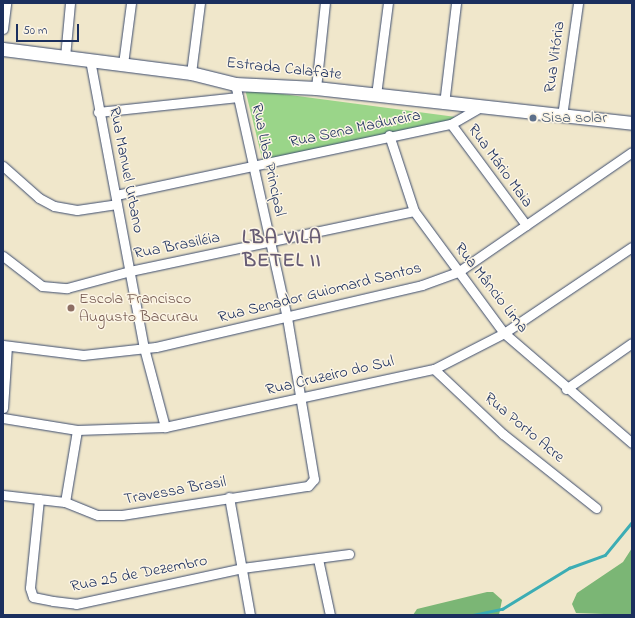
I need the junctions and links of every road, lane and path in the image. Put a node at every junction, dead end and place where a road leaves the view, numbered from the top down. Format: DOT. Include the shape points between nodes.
graph roads {
  1 [pos="6,3"];
  2 [pos="70,3"];
  3 [pos="131,3"];
  4 [pos="200,3"];
  5 [pos="325,3"];
  6 [pos="388,3"];
  7 [pos="456,3"];
  8 [pos="578,3"];
  9 [pos="3,29"];
  10 [pos="3,49"];
  11 [pos="65,57"];
  12 [pos="90,60"];
  13 [pos="123,64"];
  14 [pos="191,73"];
  15 [pos="235,84"];
  16 [pos="316,88"];
  17 [pos="376,96"];
  18 [pos="238,97"];
  19 [pos="444,104"];
  20 [pos="480,108"];
  21 [pos="98,112"];
  22 [pos="562,116"];
  23 [pos="632,123"];
  24 [pos="451,124"];
  25 [pos="389,136"];
  26 [pos="632,152"];
  27 [pos="3,166"];
  28 [pos="255,166"];
  29 [pos="117,200"];
  30 [pos="414,211"];
  31 [pos="526,225"];
  32 [pos="269,243"];
  33 [pos="632,247"];
  34 [pos="3,256"];
  35 [pos="130,271"];
  36 [pos="458,272"];
  37 [pos="287,318"];
  38 [pos="504,333"];
  39 [pos="632,343"];
  40 [pos="5,346"];
  41 [pos="144,348"];
  42 [pos="434,369"];
  43 [pos="566,389"];
  44 [pos="301,396"];
  45 [pos="3,403"];
  46 [pos="3,408"];
  47 [pos="3,418"];
  48 [pos="165,427"];
  49 [pos="77,430"];
  50 [pos="632,443"];
  51 [pos="293,488"];
  52 [pos="3,496"];
  53 [pos="229,496"];
  54 [pos="39,499"];
  55 [pos="65,502"];
  56 [pos="596,508"];
  57 [pos="349,554"];
  58 [pos="318,559"];
  59 [pos="242,568"];
  60 [pos="250,615"];
  61 [pos="330,615"];
  1 -- 9 [label="street"];
  2 -- 11 [label="street"];
  3 -- 13 [label="street"];
  4 -- 14 [label="street"];
  5 -- 16 [label="street"];
  6 -- 17 [label="street"];
  7 -- 19 [label="street"];
  8 -- 22 [label="street, Rua Vitória"];
  10 -- 11 [label="street, Estrada Calafate"];
  11 -- 12 [label="street, Estrada Calafate"];
  12 -- 13 [label="street, Estrada Calafate"];
  12 -- 21 [label="street, Rua Manuel Urbano"];
  13 -- 14 [label="street, Estrada Calafate"];
  14 -- 15 [label="street, Estrada Calafate"];
  15 -- 16 [label="street, Estrada Calafate"];
  15 -- 18 [label="street, Rua Liba Principal"];
  16 -- 17 [label="street, Estrada Calafate"];
  17 -- 19 [label="street, Estrada Calafate"];
  18 -- 21 [label="street"];
  18 -- 28 [label="street, Rua Liba Principal"];
  19 -- 20 [label="street, Estrada Calafate"];
  20 -- 22 [label="street, Estrada Calafate"];
  20 -- 24 [label="street, Rua Sena Madureira"];
  21 -- 29 [label="street, Rua Manuel Urbano"];
  22 -- 23 [label="street, Estrada Calafate"];
  24 -- 25 [label="street, Rua Sena Madureira"];
  24 -- 31 [label="street, Rua Mário Maia"];
  25 -- 28 [label="street, Rua Sena Madureira"];
  25 -- 30 [label="street, Rua Mâncio Lima"];
  26 -- 31 [label="street, Rua Senador Guiomard Santos"];
  27 -- 29 [label="street, Rua Sena Madureira" via="39,198 54,206 77,210"];
  28 -- 29 [label="street, Rua Sena Madureira"];
  28 -- 32 [label="street, Rua Liba Principal"];
  29 -- 35 [label="street, Rua Manuel Urbano"];
  30 -- 32 [label="street, Rua Brasiléia"];
  30 -- 36 [label="street, Rua Mâncio Lima"];
  31 -- 36 [label="street, Rua Senador Guiomard Santos"];
  32 -- 35 [label="street, Rua Brasiléia"];
  32 -- 37 [label="street, Rua Liba Principal"];
  33 -- 38 [label="street, Rua Cruzeiro do Sul"];
  34 -- 35 [label="street, Rua Brasiléia" via="42,286 55,288"];
  35 -- 41 [label="street, Rua Manuel Urbano"];
  36 -- 37 [label="street, Rua Senador Guiomard Santos" via="390,294"];
  36 -- 38 [label="street, Rua Mâncio Lima"];
  37 -- 41 [label="street, Rua Senador Guiomard Santos"];
  37 -- 44 [label="street, Rua Liba Principal"];
  38 -- 42 [label="street, Rua Cruzeiro do Sul"];
  38 -- 43 [label="street, Rua Mâncio Lima"];
  39 -- 43 [label="street"];
  40 -- 41 [label="street, Rua Senador Guiomard Santos" via="83,355"];
  40 -- 45 [label="street"];
  41 -- 48 [label="street, Rua Manuel Urbano"];
  42 -- 44 [label="street, Rua Cruzeiro do Sul"];
  42 -- 56 [label="street, Rua Porto Acre" via="503,434"];
  43 -- 50 [label="street, Rua Mâncio Lima"];
  44 -- 48 [label="street, Rua Cruzeiro do Sul"];
  44 -- 51 [label="street, Rua Liba Principal" via="314,479 308,486"];
  45 -- 46 [label="street"];
  47 -- 49 [label="street, Rua Cruzeiro do Sul"];
  48 -- 49 [label="street, Rua Cruzeiro do Sul"];
  49 -- 55 [label="street"];
  51 -- 53 [label="street, Travessa Brasil"];
  52 -- 54 [label="street, Travessa Brasil"];
  53 -- 55 [label="street, Travessa Brasil" via="122,515 98,515"];
  53 -- 59 [label="street"];
  54 -- 55 [label="street, Travessa Brasil"];
  54 -- 59 [label="street, Rua 25 de Dezembro" via="29,578 33,596 76,604"];
  57 -- 58 [label="street, Rua 25 de Dezembro"];
  58 -- 59 [label="street, Rua 25 de Dezembro"];
  58 -- 61 [label="street"];
  59 -- 60 [label="street"];
}
